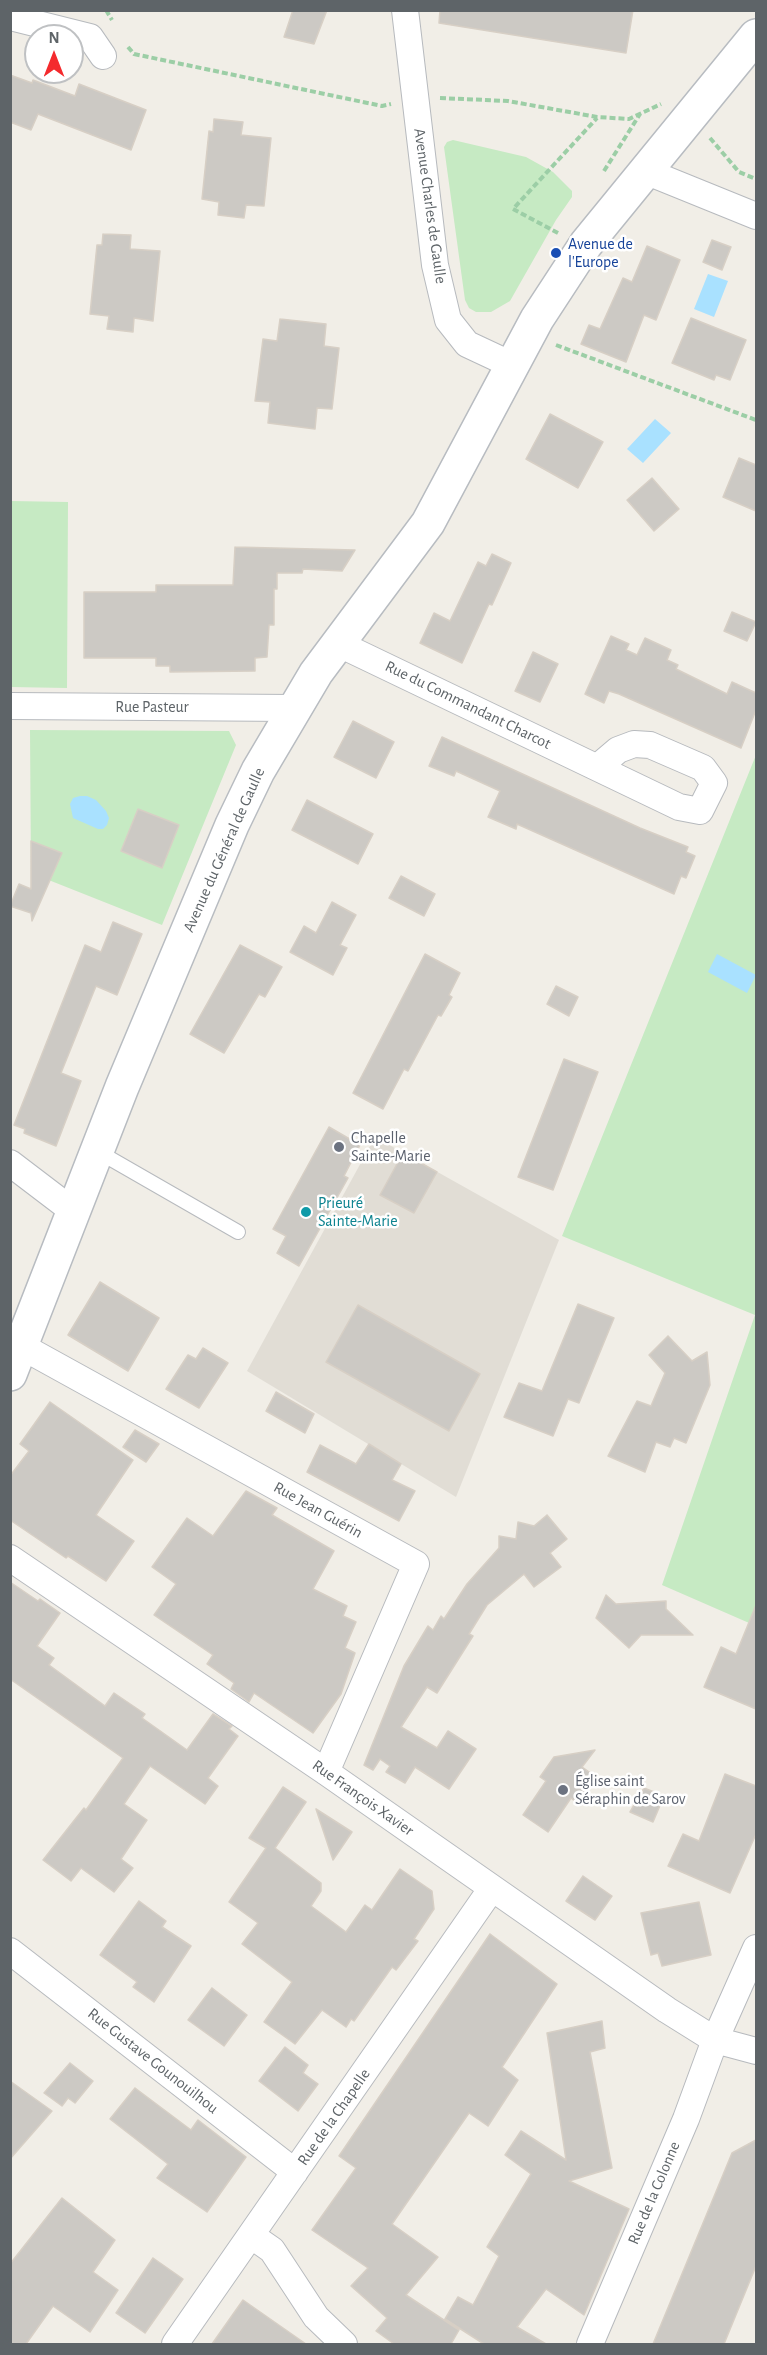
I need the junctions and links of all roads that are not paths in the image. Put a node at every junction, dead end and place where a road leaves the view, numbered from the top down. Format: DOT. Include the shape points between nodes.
graph roads {
  1 [pos="405,10"];
  2 [pos="10,16"];
  3 [pos="756,36"];
  4 [pos="103,56"];
  5 [pos="645,171"];
  6 [pos="756,216"];
  7 [pos="514,366"];
  8 [pos="337,643"];
  9 [pos="10,706"];
  10 [pos="294,708"];
  11 [pos="598,767"];
  12 [pos="97,1151"];
  13 [pos="10,1163"];
  14 [pos="73,1211"];
  15 [pos="238,1232"];
  16 [pos="16,1360"];
  17 [pos="10,1558"];
  18 [pos="326,1772"];
  19 [pos="492,1888"];
  20 [pos="756,1948"];
  21 [pos="10,1951"];
  22 [pos="715,2040"];
  23 [pos="756,2051"];
  24 [pos="295,2172"];
  25 [pos="252,2236"];
  26 [pos="175,2344"];
  27 [pos="344,2344"];
  28 [pos="590,2344"];
  1 -- 7 [label="street, Avenue Charles de Gaulle" via="435,265 448,320 467,344"];
  2 -- 4 [label="street" via="90,37"];
  3 -- 5 [label="main road"];
  5 -- 6 [label="street"];
  5 -- 7 [label="main road" via="586,244 549,300"];
  7 -- 8 [label="main road, Avenue du Général de Gaulle" via="428,523"];
  8 -- 10 [label="main road, Avenue du Général de Gaulle"];
  8 -- 11 [label="street, Rue du Commandant Charcot"];
  9 -- 10 [label="street, Rue Pasteur"];
  10 -- 12 [label="main road, Avenue du Général de Gaulle" via="232,825"];
  12 -- 14 [label="main road, Avenue du Général de Gaulle"];
  12 -- 15 [label="lane"];
  13 -- 14 [label="street"];
  14 -- 16 [label="main road, Avenue du Général de Gaulle"];
  16 -- 18 [label="street, Rue Jean Guérin" via="416,1564"];
  17 -- 18 [label="street, Rue François Xavier"];
  18 -- 19 [label="street, Rue François Xavier"];
  19 -- 22 [label="street, Rue François Xavier"];
  19 -- 24 [label="street, Rue de la Chapelle"];
  20 -- 22 [label="street, Rue de la Colonne"];
  21 -- 24 [label="street, Rue Gustave Gounouilhou"];
  22 -- 23 [label="street, Rue François Xavier"];
  22 -- 28 [label="street, Rue de la Colonne" via="686,2119"];
  24 -- 25 [label="street, Rue de la Chapelle"];
  25 -- 26 [label="street, Rue de la Chapelle"];
  25 -- 27 [label="street" via="272,2250 316,2317"];
}
